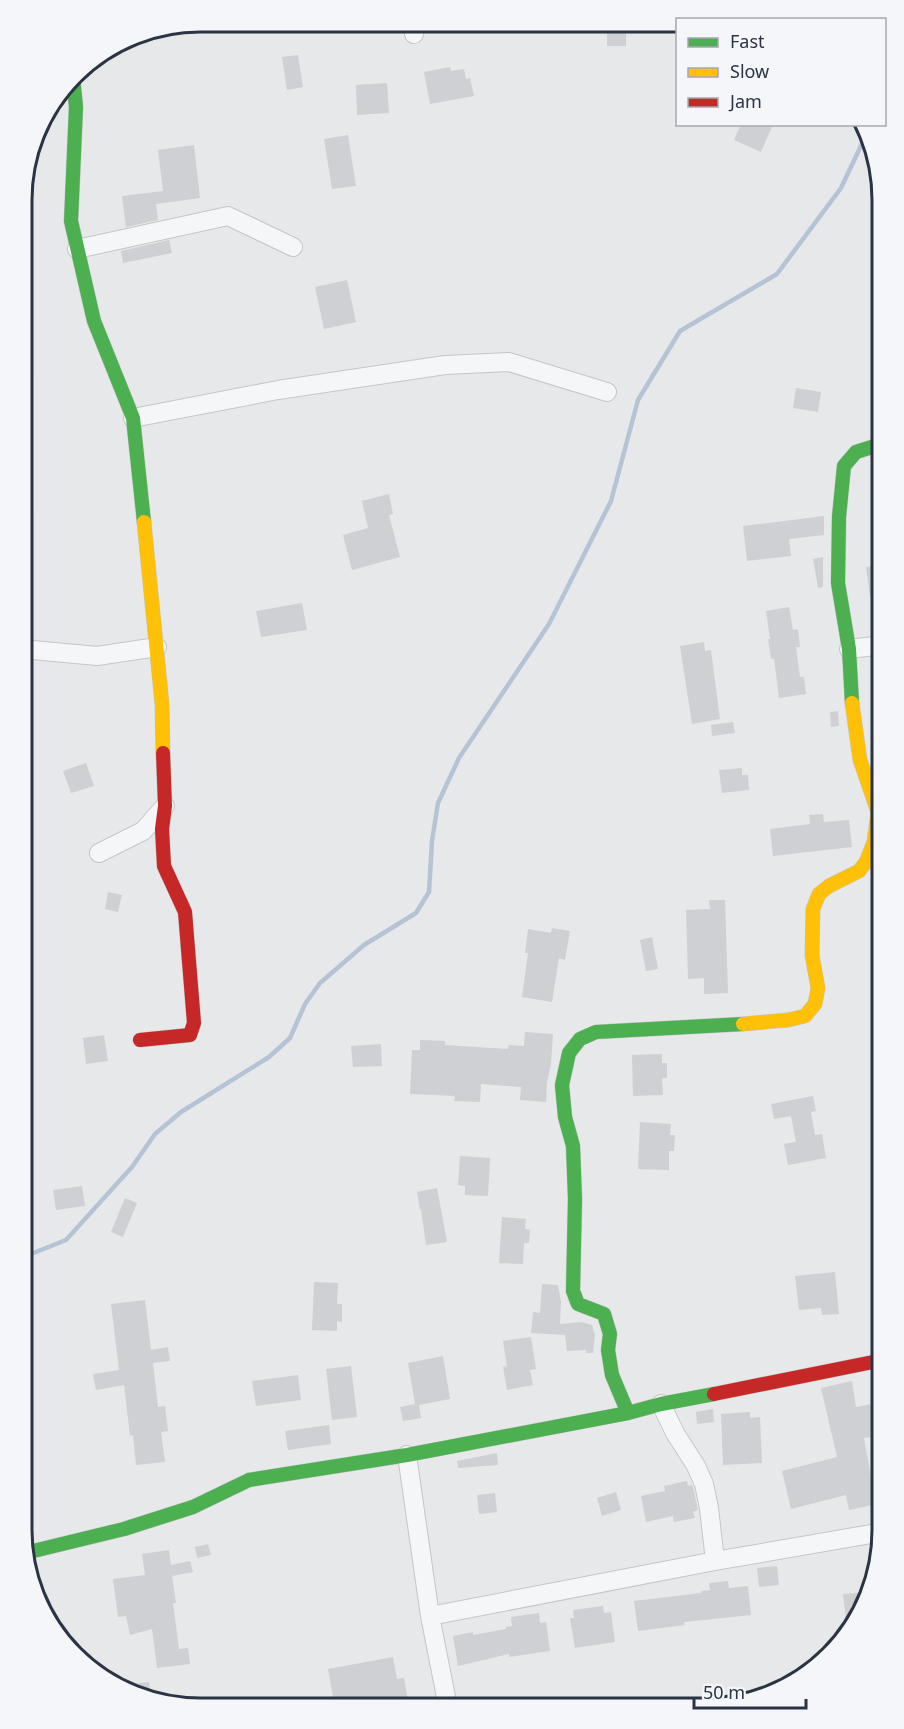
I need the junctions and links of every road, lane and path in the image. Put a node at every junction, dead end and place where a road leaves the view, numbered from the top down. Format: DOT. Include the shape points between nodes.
graph roads {
  1 [pos="74,88"];
  2 [pos="293,247"];
  3 [pos="77,249"];
  4 [pos="607,392"];
  5 [pos="133,418"];
  6 [pos="872,447"];
  7 [pos="872,646"];
  8 [pos="157,647"];
  9 [pos="849,649"];
  10 [pos="32,650"];
  11 [pos="872,789"];
  12 [pos="165,806"];
  13 [pos="872,848"];
  14 [pos="99,853"];
  15 [pos="140,1040"];
  16 [pos="872,1362"];
  17 [pos="661,1404"];
  18 [pos="628,1413"];
  19 [pos="407,1455"];
  20 [pos="872,1534"];
  21 [pos="33,1551"];
  22 [pos="715,1561"];
  23 [pos="430,1616"];
  24 [pos="446,1698"];
  1 -- 3 [label="street" via="71,221"];
  2 -- 3 [label="street" via="228,216"];
  3 -- 5 [label="street" via="94,321"];
  4 -- 5 [label="street" via="509,362 444,365 278,390"];
  5 -- 8 [label="street"];
  6 -- 9 [label="street" via="856,452 844,466 838,583"];
  7 -- 9 [label="street"];
  8 -- 10 [label="street" via="97,656"];
  8 -- 12 [label="street"];
  9 -- 11 [label="street" via="853,718 860,760"];
  12 -- 14 [label="street" via="143,831"];
  12 -- 15 [label="street" via="164,866 186,912 194,1023 190,1035"];
  13 -- 18 [label="street" via="859,871 819,894 813,909 812,955 818,988 815,1004 805,1016 713,1027 596,1032 580,1039 568,1053 562,1085 573,1146 573,1291 578,1304 604,1314 610,1334 612,1375"];
  16 -- 17 [label="street"];
  17 -- 18 [label="street"];
  17 -- 22 [label="street" via="704,1484"];
  18 -- 19 [label="street"];
  19 -- 21 [label="street" via="249,1480 193,1507"];
  19 -- 23 [label="street"];
  20 -- 22 [label="street"];
  22 -- 23 [label="street"];
  23 -- 24 [label="street"];
}
